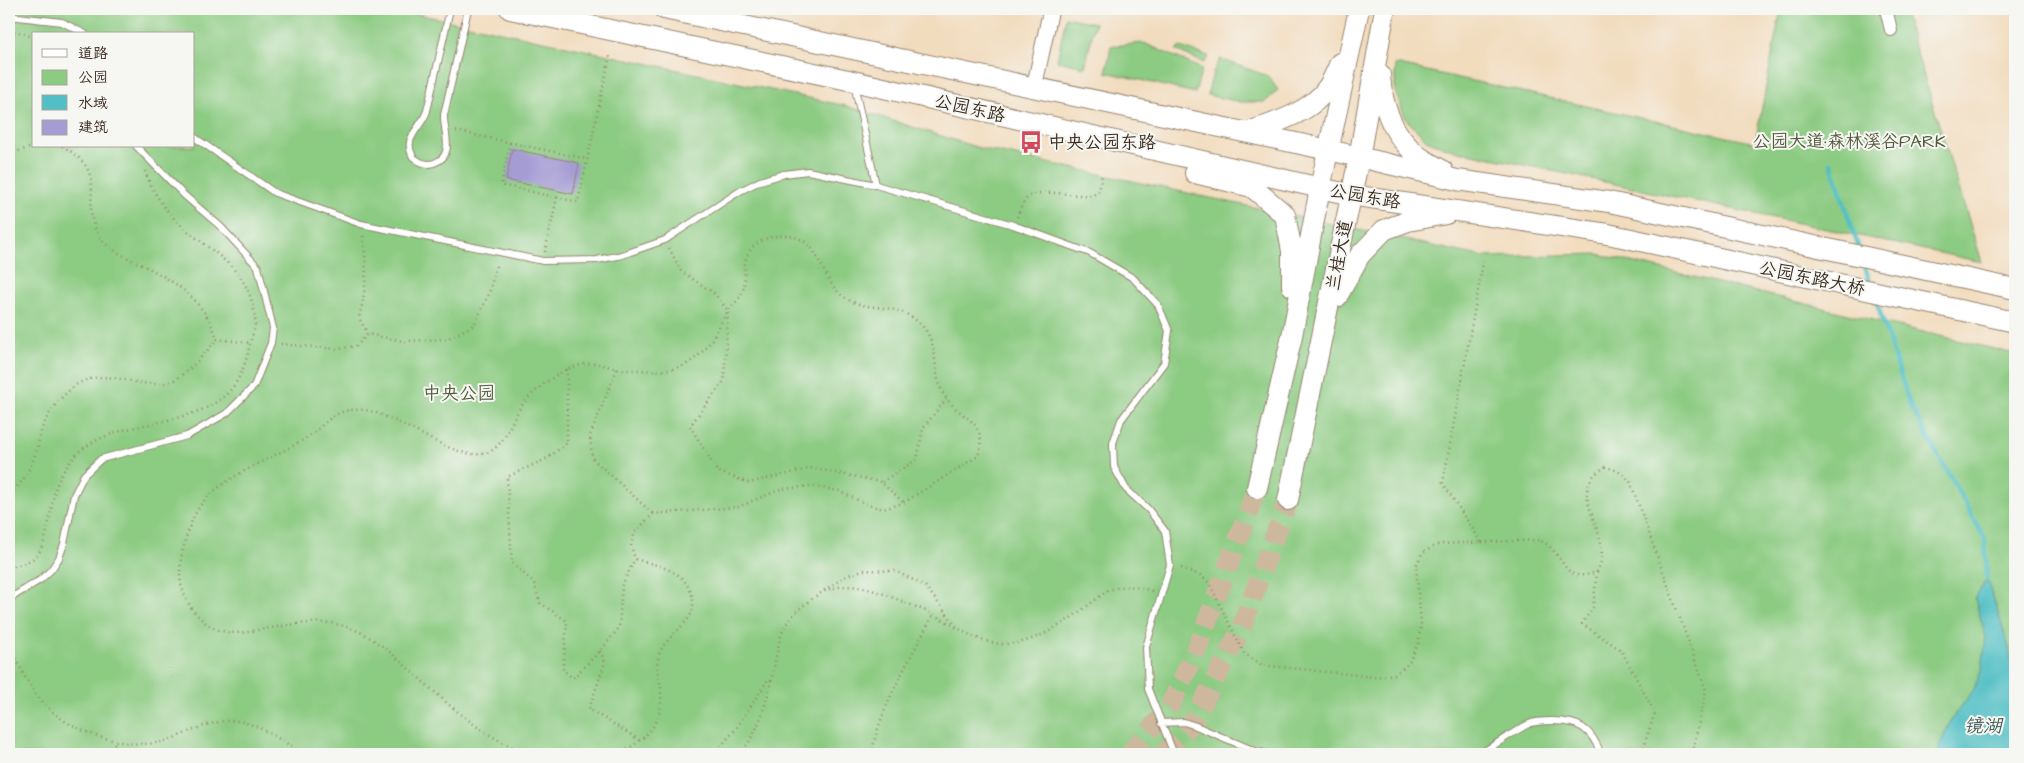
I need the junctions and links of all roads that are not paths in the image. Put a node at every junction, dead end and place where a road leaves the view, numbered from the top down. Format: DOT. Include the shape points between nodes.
graph roads {
  1 [pos="450,9"];
  2 [pos="468,9"];
  3 [pos="510,9"];
  4 [pos="664,9"];
  5 [pos="1050,9"];
  6 [pos="1359,9"];
  7 [pos="1386,9"];
  8 [pos="1886,9"];
  9 [pos="9,16"];
  10 [pos="1892,30"];
  11 [pos="81,32"];
  12 [pos="1354,36"];
  13 [pos="1378,45"];
  14 [pos="853,81"];
  15 [pos="1034,88"];
  16 [pos="1245,133"];
  17 [pos="195,138"];
  18 [pos="1117,141"];
  19 [pos="138,148"];
  20 [pos="1329,150"];
  21 [pos="1359,158"];
  22 [pos="1457,180"];
  23 [pos="876,185"];
  24 [pos="1320,188"];
  25 [pos="1351,195"];
  26 [pos="1609,202"];
  27 [pos="1470,212"];
  28 [pos="1608,234"];
  29 [pos="2015,289"];
  30 [pos="1327,316"];
  31 [pos="2015,322"];
  32 [pos="1292,336"];
  33 [pos="1257,488"];
  34 [pos="1288,500"];
  35 [pos="9,599"];
  36 [pos="1160,723"];
  37 [pos="1174,754"];
  38 [pos="1332,754"];
  39 [pos="1479,754"];
  40 [pos="1601,754"];
  1 -- 2 [label="lane" via="428,111 408,144 418,162 431,164 442,158 448,148 444,115"];
  3 -- 14 [label="main road, 公园东路"];
  4 -- 15 [label="main road, 公园东路"];
  5 -- 15 [label="street"];
  6 -- 12 [label="main road, 兰桂大道"];
  7 -- 13 [label="main road, 兰桂大道"];
  8 -- 10 [label="street"];
  9 -- 11 [label="lane" via="62,22"];
  12 -- 16 [label="main road" via="1327,89 1303,111"];
  12 -- 20 [label="main road, 兰桂大道"];
  13 -- 21 [label="main road, 兰桂大道"];
  13 -- 22 [label="main road" via="1381,97 1392,126 1416,154"];
  14 -- 18 [label="main road, 公园东路"];
  14 -- 23 [label="lane"];
  15 -- 16 [label="main road, 公园东路"];
  16 -- 20 [label="main road, 公园东路"];
  17 -- 23 [label="lane" via="275,192 361,224 543,261 597,260 665,240 740,191 784,174 808,171"];
  18 -- 24 [label="main road, 公园东路"];
  18 -- 32 [label="main road" via="1154,162 1252,187 1285,216 1292,251"];
  19 -- 35 [label="lane" via="258,267 273,328 271,342 254,386 227,413 188,436 101,459 84,475 74,494 64,544 55,564 40,580"];
  20 -- 21 [label="main road, 公园东路"];
  20 -- 24 [label="main road, 兰桂大道"];
  21 -- 22 [label="main road, 公园东路"];
  21 -- 25 [label="main road, 兰桂大道"];
  22 -- 26 [label="main road, 公园东路"];
  23 -- 36 [label="lane" via="1013,225 1090,253 1133,278 1158,305 1169,331 1164,363 1121,420 1113,444 1114,466 1126,489 1148,508 1165,531 1170,565 1146,647 1148,689"];
  24 -- 25 [label="main road, 公园东路"];
  24 -- 32 [label="main road, 兰桂大道"];
  25 -- 27 [label="main road, 公园东路"];
  25 -- 30 [label="main road, 兰桂大道"];
  26 -- 29 [label="main road, 公园东路大桥"];
  27 -- 28 [label="main road, 公园东路"];
  27 -- 30 [label="main road" via="1432,216 1384,230 1360,254"];
  28 -- 31 [label="main road, 公园东路大桥"];
  30 -- 34 [label="main road, 兰桂大道"];
  32 -- 33 [label="main road, 兰桂大道"];
  36 -- 37 [label="lane"];
  36 -- 38 [label="lane" via="1184,722 1269,754"];
  39 -- 40 [label="lane" via="1530,724 1568,721 1589,732"];
}
